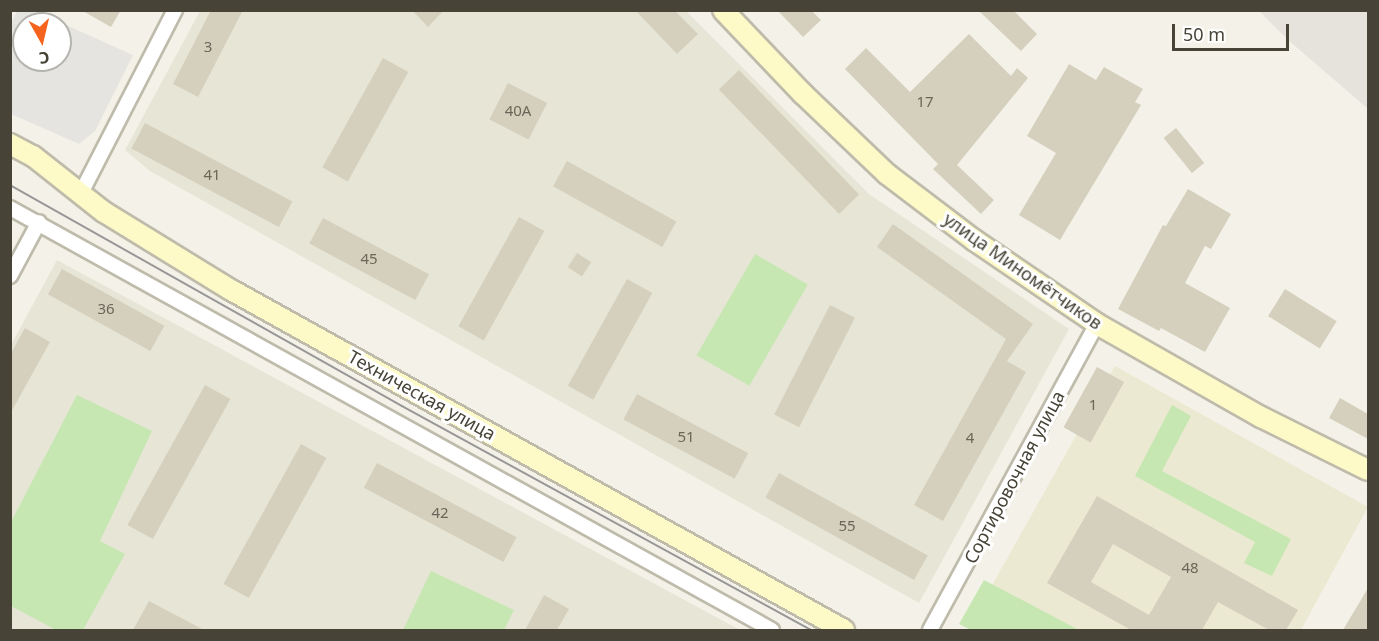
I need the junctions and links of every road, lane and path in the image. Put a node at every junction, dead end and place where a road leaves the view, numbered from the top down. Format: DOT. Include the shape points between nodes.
graph roads {
  1 [pos="175,10"];
  2 [pos="723,10"];
  3 [pos="10,144"];
  4 [pos="81,193"];
  5 [pos="10,208"];
  6 [pos="39,222"];
  7 [pos="10,276"];
  8 [pos="1097,324"];
  9 [pos="1368,470"];
  10 [pos="772,630"];
  11 [pos="844,630"];
  12 [pos="930,630"];
  1 -- 4 [label="street"];
  2 -- 8 [label="main road, улица Миномётчиков" via="887,174 974,240"];
  3 -- 4 [label="main road, Техническая улица" via="33,156"];
  4 -- 11 [label="main road, Техническая улица" via="104,212 231,290"];
  5 -- 6 [label="street"];
  6 -- 7 [label="street"];
  6 -- 10 [label="street"];
  8 -- 9 [label="main road, улица Миномётчиков" via="1261,417"];
  8 -- 12 [label="street, Сортировочная улица"];
}
